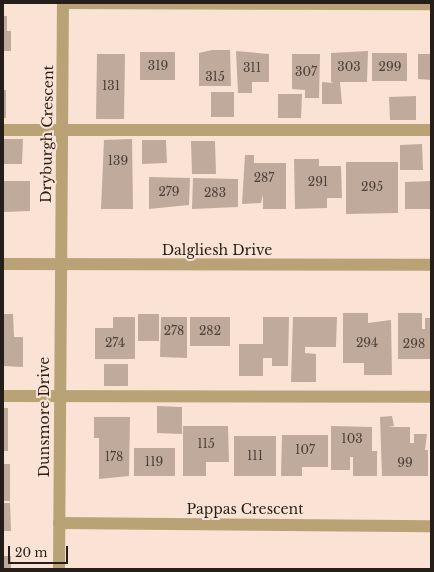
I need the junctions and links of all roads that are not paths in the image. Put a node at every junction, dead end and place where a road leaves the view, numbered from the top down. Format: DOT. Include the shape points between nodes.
graph roads {
  1 [pos="63,3"];
  2 [pos="431,4"];
  3 [pos="3,130"];
  4 [pos="64,130"];
  5 [pos="431,130"];
  6 [pos="3,264"];
  7 [pos="60,265"];
  8 [pos="431,265"];
  9 [pos="3,396"];
  10 [pos="59,396"];
  11 [pos="431,397"];
  12 [pos="59,523"];
  13 [pos="431,526"];
  14 [pos="59,569"];
  1 -- 2 [label="street"];
  1 -- 4 [label="street, Dryburgh Crescent"];
  3 -- 4 [label="street"];
  4 -- 5 [label="street"];
  4 -- 7 [label="street, Dryburgh Crescent"];
  6 -- 7 [label="street, Dalgliesh Drive"];
  7 -- 8 [label="street, Dalgliesh Drive"];
  7 -- 10 [label="street, Dunsmore Drive"];
  9 -- 10 [label="street"];
  10 -- 11 [label="street"];
  10 -- 12 [label="street, Dunsmore Drive"];
  12 -- 13 [label="street, Pappas Crescent"];
  12 -- 14 [label="street, Dunsmore Drive"];
}
